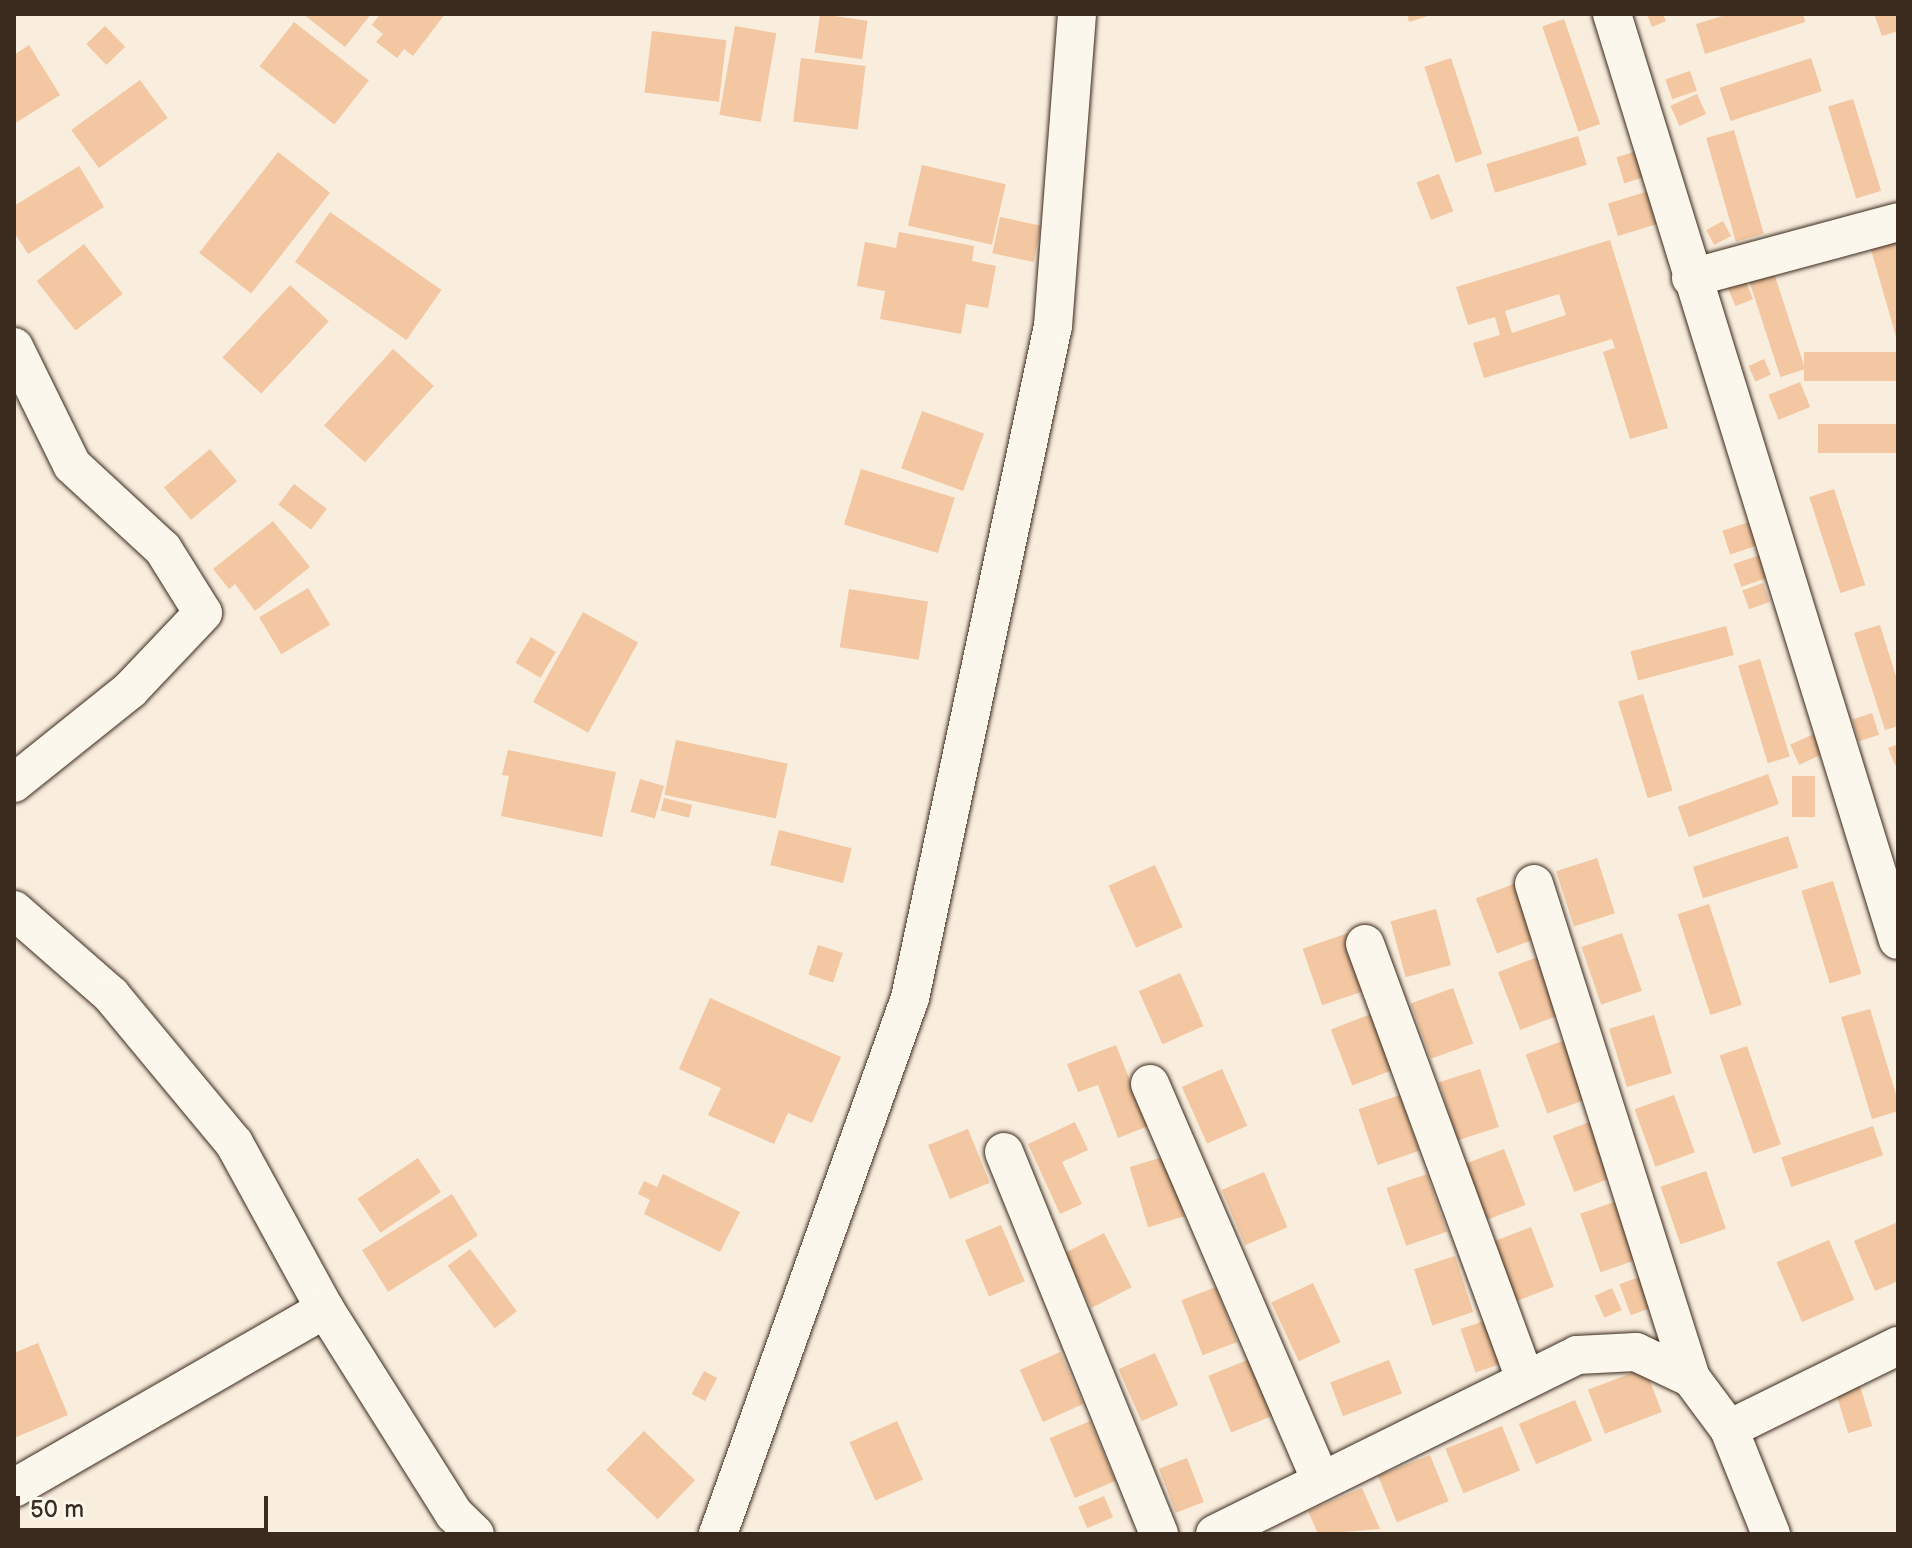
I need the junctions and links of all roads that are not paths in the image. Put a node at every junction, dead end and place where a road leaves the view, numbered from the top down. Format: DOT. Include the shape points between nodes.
graph roads {
  1 [pos="1077,14"];
  2 [pos="1612,14"];
  3 [pos="1898,222"];
  4 [pos="1691,278"];
  5 [pos="14,347"];
  6 [pos="14,783"];
  7 [pos="1534,884"];
  8 [pos="14,910"];
  9 [pos="1898,940"];
  10 [pos="1365,944"];
  11 [pos="1150,1084"];
  12 [pos="1004,1152"];
  13 [pos="325,1309"];
  14 [pos="1898,1346"];
  15 [pos="1524,1377"];
  16 [pos="1691,1378"];
  17 [pos="1729,1429"];
  18 [pos="1320,1479"];
  19 [pos="14,1488"];
  20 [pos="475,1534"];
  21 [pos="718,1534"];
  22 [pos="1159,1534"];
  23 [pos="1215,1534"];
  24 [pos="1771,1534"];
  1 -- 21 [label="street" via="1053,326 910,998"];
  2 -- 4 [label="street"];
  3 -- 4 [label="street"];
  4 -- 9 [label="street"];
  5 -- 6 [label="street" via="72,465 163,549 203,613 130,690"];
  7 -- 16 [label="street"];
  8 -- 13 [label="street" via="111,995 234,1143"];
  10 -- 15 [label="street"];
  11 -- 18 [label="street"];
  12 -- 22 [label="street"];
  13 -- 19 [label="street"];
  13 -- 20 [label="street" via="454,1514"];
  14 -- 17 [label="street"];
  15 -- 16 [label="street" via="1577,1355 1636,1352"];
  15 -- 18 [label="street"];
  16 -- 17 [label="street"];
  17 -- 24 [label="street"];
  18 -- 23 [label="street"];
}
